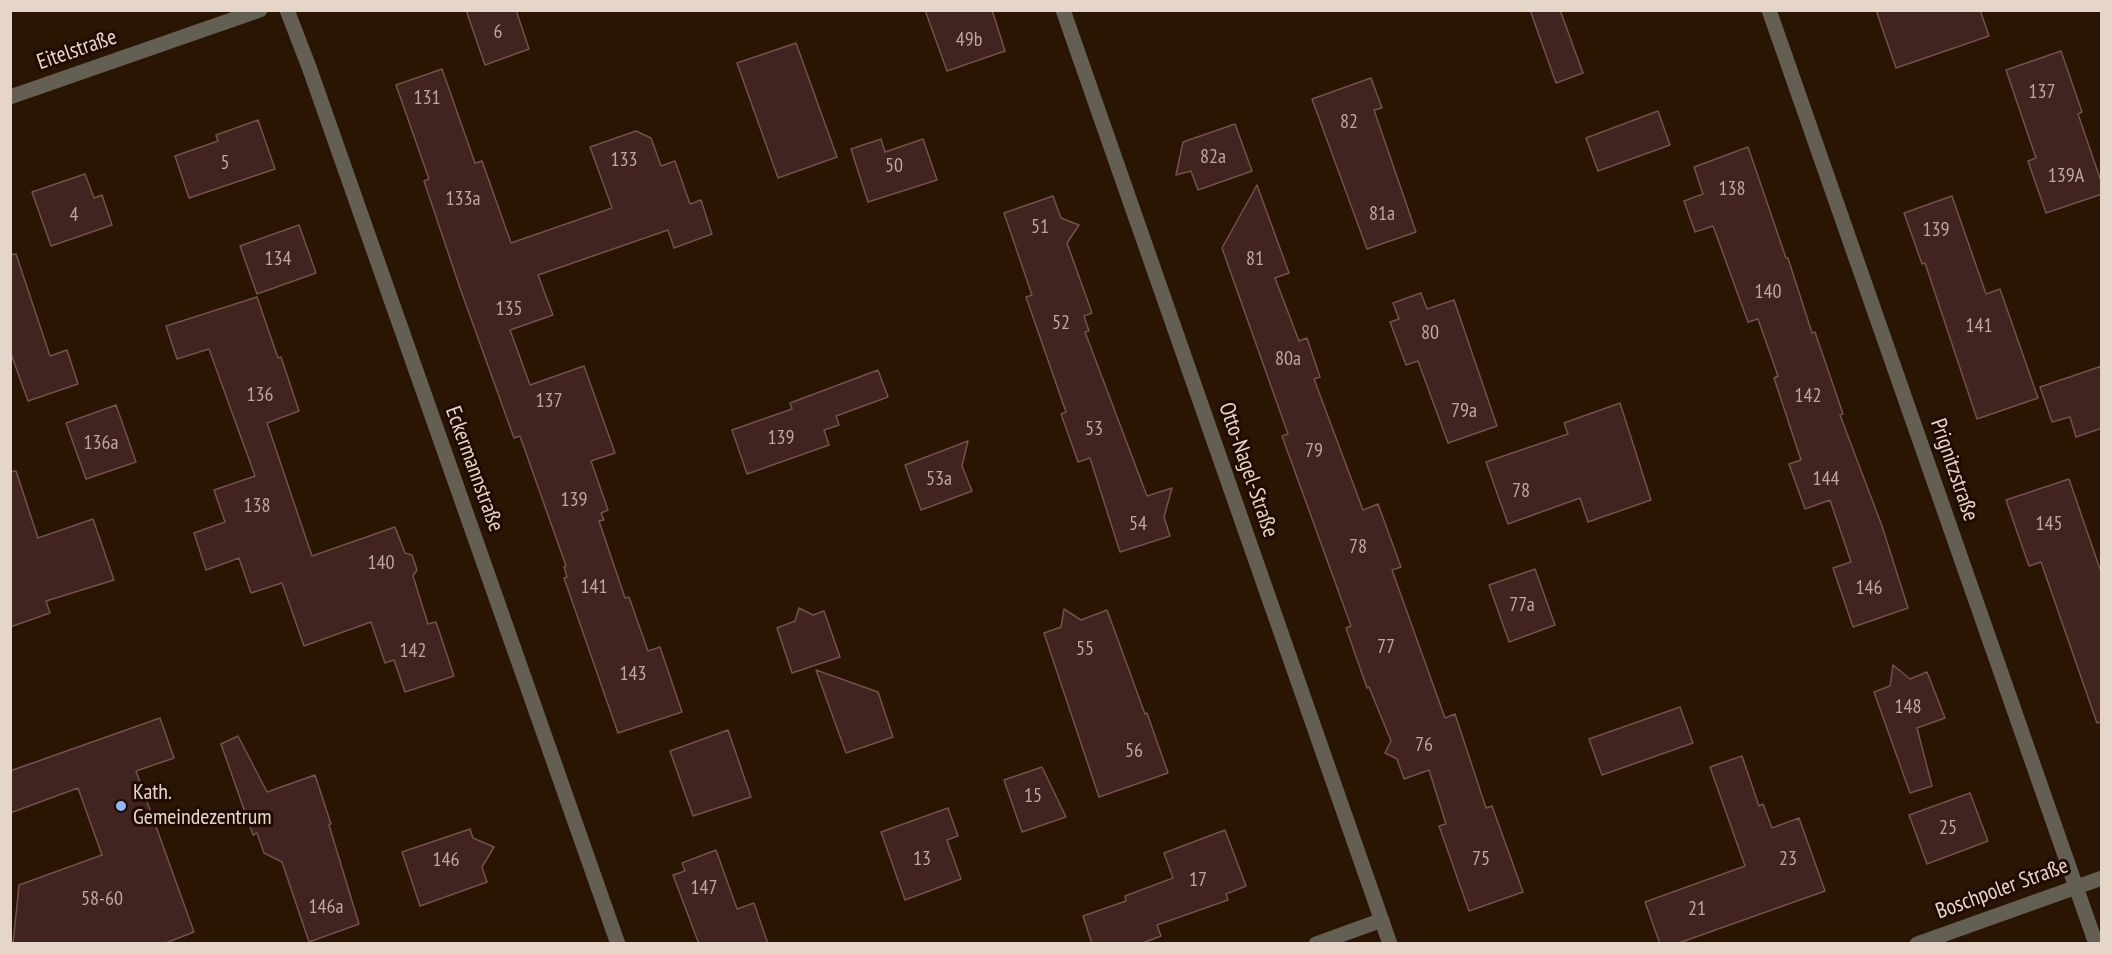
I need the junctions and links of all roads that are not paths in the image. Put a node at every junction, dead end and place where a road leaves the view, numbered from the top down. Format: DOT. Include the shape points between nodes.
graph roads {
  1 [pos="260,10"];
  2 [pos="287,10"];
  3 [pos="1063,10"];
  4 [pos="1769,10"];
  5 [pos="10,97"];
  6 [pos="2102,878"];
  7 [pos="2076,887"];
  8 [pos="1382,920"];
  9 [pos="618,944"];
  10 [pos="1316,944"];
  11 [pos="1390,944"];
  12 [pos="1917,944"];
  13 [pos="2096,944"];
  1 -- 5 [label="street, Eitelstraße"];
  2 -- 9 [label="street, Eckermannstraße"];
  3 -- 8 [label="street, Otto-Nagel-Straße"];
  4 -- 7 [label="street, Prignitzstraße"];
  6 -- 7 [label="street, Boschpoler Straße"];
  7 -- 12 [label="street, Boschpoler Straße"];
  7 -- 13 [label="street, Prignitzstraße"];
  8 -- 10 [label="street"];
  8 -- 11 [label="street, Otto-Nagel-Straße"];
}
